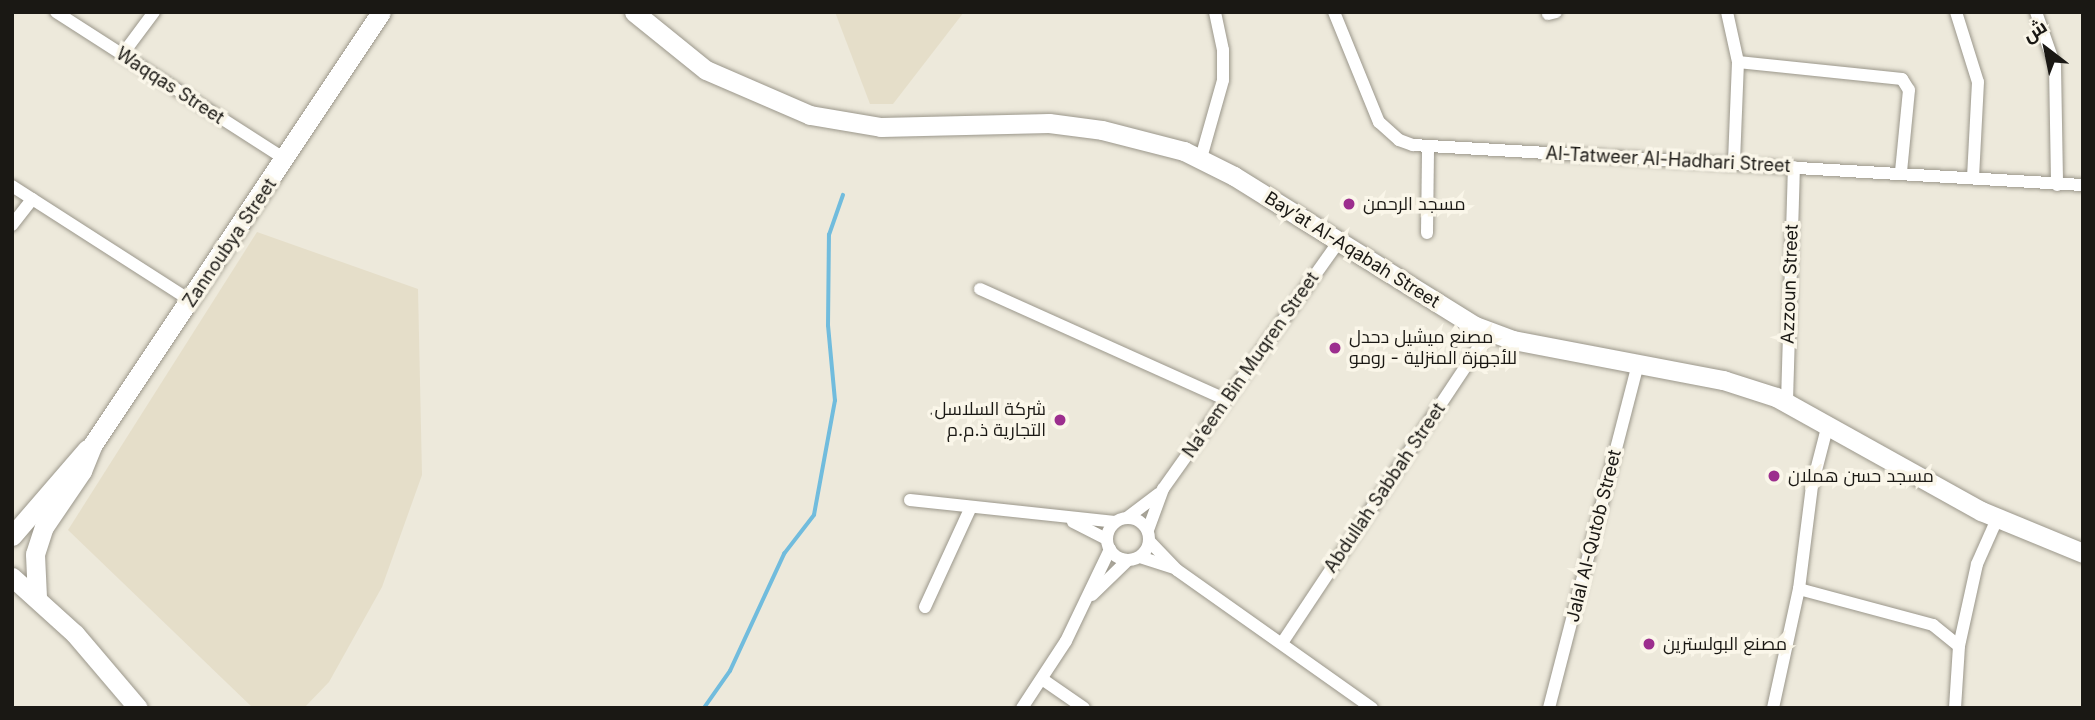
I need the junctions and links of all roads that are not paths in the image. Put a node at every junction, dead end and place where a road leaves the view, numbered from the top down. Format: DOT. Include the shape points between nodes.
graph roads {
  1 [pos="56,12"];
  2 [pos="154,12"];
  3 [pos="381,12"];
  4 [pos="391,12"];
  5 [pos="634,12"];
  6 [pos="1215,12"];
  7 [pos="1727,12"];
  8 [pos="1956,12"];
  9 [pos="2036,12"];
  10 [pos="1337,13"];
  11 [pos="364,40"];
  12 [pos="122,55"];
  13 [pos="1738,62"];
  14 [pos="1428,147"];
  15 [pos="1201,158"];
  16 [pos="285,159"];
  17 [pos="1734,161"];
  18 [pos="1794,166"];
  19 [pos="1901,172"];
  20 [pos="1973,178"];
  21 [pos="2057,185"];
  22 [pos="2083,185"];
  23 [pos="12,186"];
  24 [pos="32,199"];
  25 [pos="12,225"];
  26 [pos="1427,233"];
  27 [pos="1339,241"];
  28 [pos="980,289"];
  29 [pos="191,301"];
  30 [pos="1489,332"];
  31 [pos="1638,364"];
  32 [pos="1225,399"];
  33 [pos="1787,401"];
  34 [pos="1828,424"];
  35 [pos="93,444"];
  36 [pos="1163,489"];
  37 [pos="910,500"];
  38 [pos="971,506"];
  39 [pos="1067,519"];
  40 [pos="1997,519"];
  41 [pos="1122,520"];
  42 [pos="12,536"];
  43 [pos="1149,536"];
  44 [pos="1109,544"];
  45 [pos="2077,546"];
  46 [pos="1134,558"];
  47 [pos="1177,570"];
  48 [pos="12,577"];
  49 [pos="1799,589"];
  50 [pos="12,594"];
  51 [pos="37,597"];
  52 [pos="1086,600"];
  53 [pos="925,607"];
  54 [pos="1282,643"];
  55 [pos="1959,646"];
  56 [pos="101,669"];
  57 [pos="1042,679"];
  58 [pos="138,708"];
  59 [pos="1021,708"];
  60 [pos="1084,708"];
  61 [pos="1372,708"];
  62 [pos="1549,708"];
  63 [pos="1773,708"];
  64 [pos="1955,708"];
  1 -- 12 [label="street, Waqqas Street"];
  2 -- 12 [label="street"];
  3 -- 11 [label="street, Zannoubya Street"];
  4 -- 11 [label="street, Zannoubya Street"];
  5 -- 15 [label="street, Bay’at Al-Aqabah Street" via="706,70 810,115 881,127 1018,122 1073,125 1163,144"];
  6 -- 15 [label="street" via="1223,50 1223,80"];
  7 -- 13 [label="street"];
  8 -- 20 [label="street" via="1978,82"];
  9 -- 21 [label="street" via="2056,66"];
  10 -- 14 [label="street, Al-Tatweer Al-Hadhari Street" via="1379,122 1399,140"];
  11 -- 16 [label="street, Zannoubya Street"];
  12 -- 16 [label="street, Waqqas Street"];
  13 -- 17 [label="street"];
  13 -- 19 [label="street" via="1902,79 1909,90"];
  14 -- 17 [label="street, Al-Tatweer Al-Hadhari Street"];
  14 -- 26 [label="street"];
  15 -- 27 [label="street, Bay’at Al-Aqabah Street"];
  16 -- 29 [label="street, Zannoubya Street"];
  17 -- 18 [label="street, Al-Tatweer Al-Hadhari Street"];
  18 -- 19 [label="street, Al-Tatweer Al-Hadhari Street"];
  18 -- 33 [label="street, Azzoun Street"];
  19 -- 20 [label="street, Al-Tatweer Al-Hadhari Street"];
  20 -- 21 [label="street, Al-Tatweer Al-Hadhari Street"];
  21 -- 22 [label="street, Al-Tatweer Al-Hadhari Street"];
  23 -- 24 [label="street"];
  24 -- 25 [label="street"];
  24 -- 29 [label="street"];
  27 -- 30 [label="street, Bay’at Al-Aqabah Street"];
  27 -- 32 [label="street, Na’eem Bin Muqren Street"];
  28 -- 32 [label="street"];
  29 -- 35 [label="street, Zannoubya Street"];
  30 -- 31 [label="street, Bay’at Al-Aqabah Street"];
  30 -- 54 [label="street, Abdullah Sabbah Street"];
  31 -- 33 [label="street, Bay’at Al-Aqabah Street" via="1723,380"];
  31 -- 62 [label="street, Jalal Al-Qutob Street"];
  32 -- 36 [label="street, Na’eem Bin Muqren Street"];
  33 -- 34 [label="street, Bay’at Al-Aqabah Street"];
  34 -- 40 [label="street, Bay’at Al-Aqabah Street"];
  34 -- 49 [label="street" via="1812,486"];
  35 -- 42 [label="street, Zannoubya Street" via="68,467 32,518"];
  35 -- 51 [label="street, Zannoubya Street" via="82,471 38,540 33,568"];
  36 -- 41 [label="street, Na’eem Bin Muqren Street"];
  36 -- 43 [label="street, Na’eem Bin Muqren Street"];
  37 -- 38 [label="street"];
  38 -- 39 [label="street"];
  38 -- 53 [label="street"];
  39 -- 41 [label="street"];
  39 -- 44 [label="street"];
  40 -- 45 [label="street, Bay’at Al-Aqabah Street"];
  40 -- 55 [label="street" via="1978,564"];
  41 -- 43 [label="street" via="1140,521"];
  41 -- 44 [label="street"];
  43 -- 46 [label="street, Na’eem Bin Muqren Street"];
  43 -- 47 [label="street"];
  44 -- 46 [label="street"];
  44 -- 52 [label="street"];
  46 -- 47 [label="street"];
  46 -- 52 [label="street"];
  47 -- 54 [label="street"];
  48 -- 51 [label="street"];
  49 -- 55 [label="street" via="1933,625"];
  49 -- 63 [label="street"];
  50 -- 56 [label="street" via="89,664"];
  51 -- 56 [label="street" via="93,653"];
  52 -- 57 [label="street"];
  54 -- 61 [label="street"];
  55 -- 64 [label="street"];
  56 -- 58 [label="street"];
  57 -- 59 [label="street"];
  57 -- 60 [label="street"];
}
